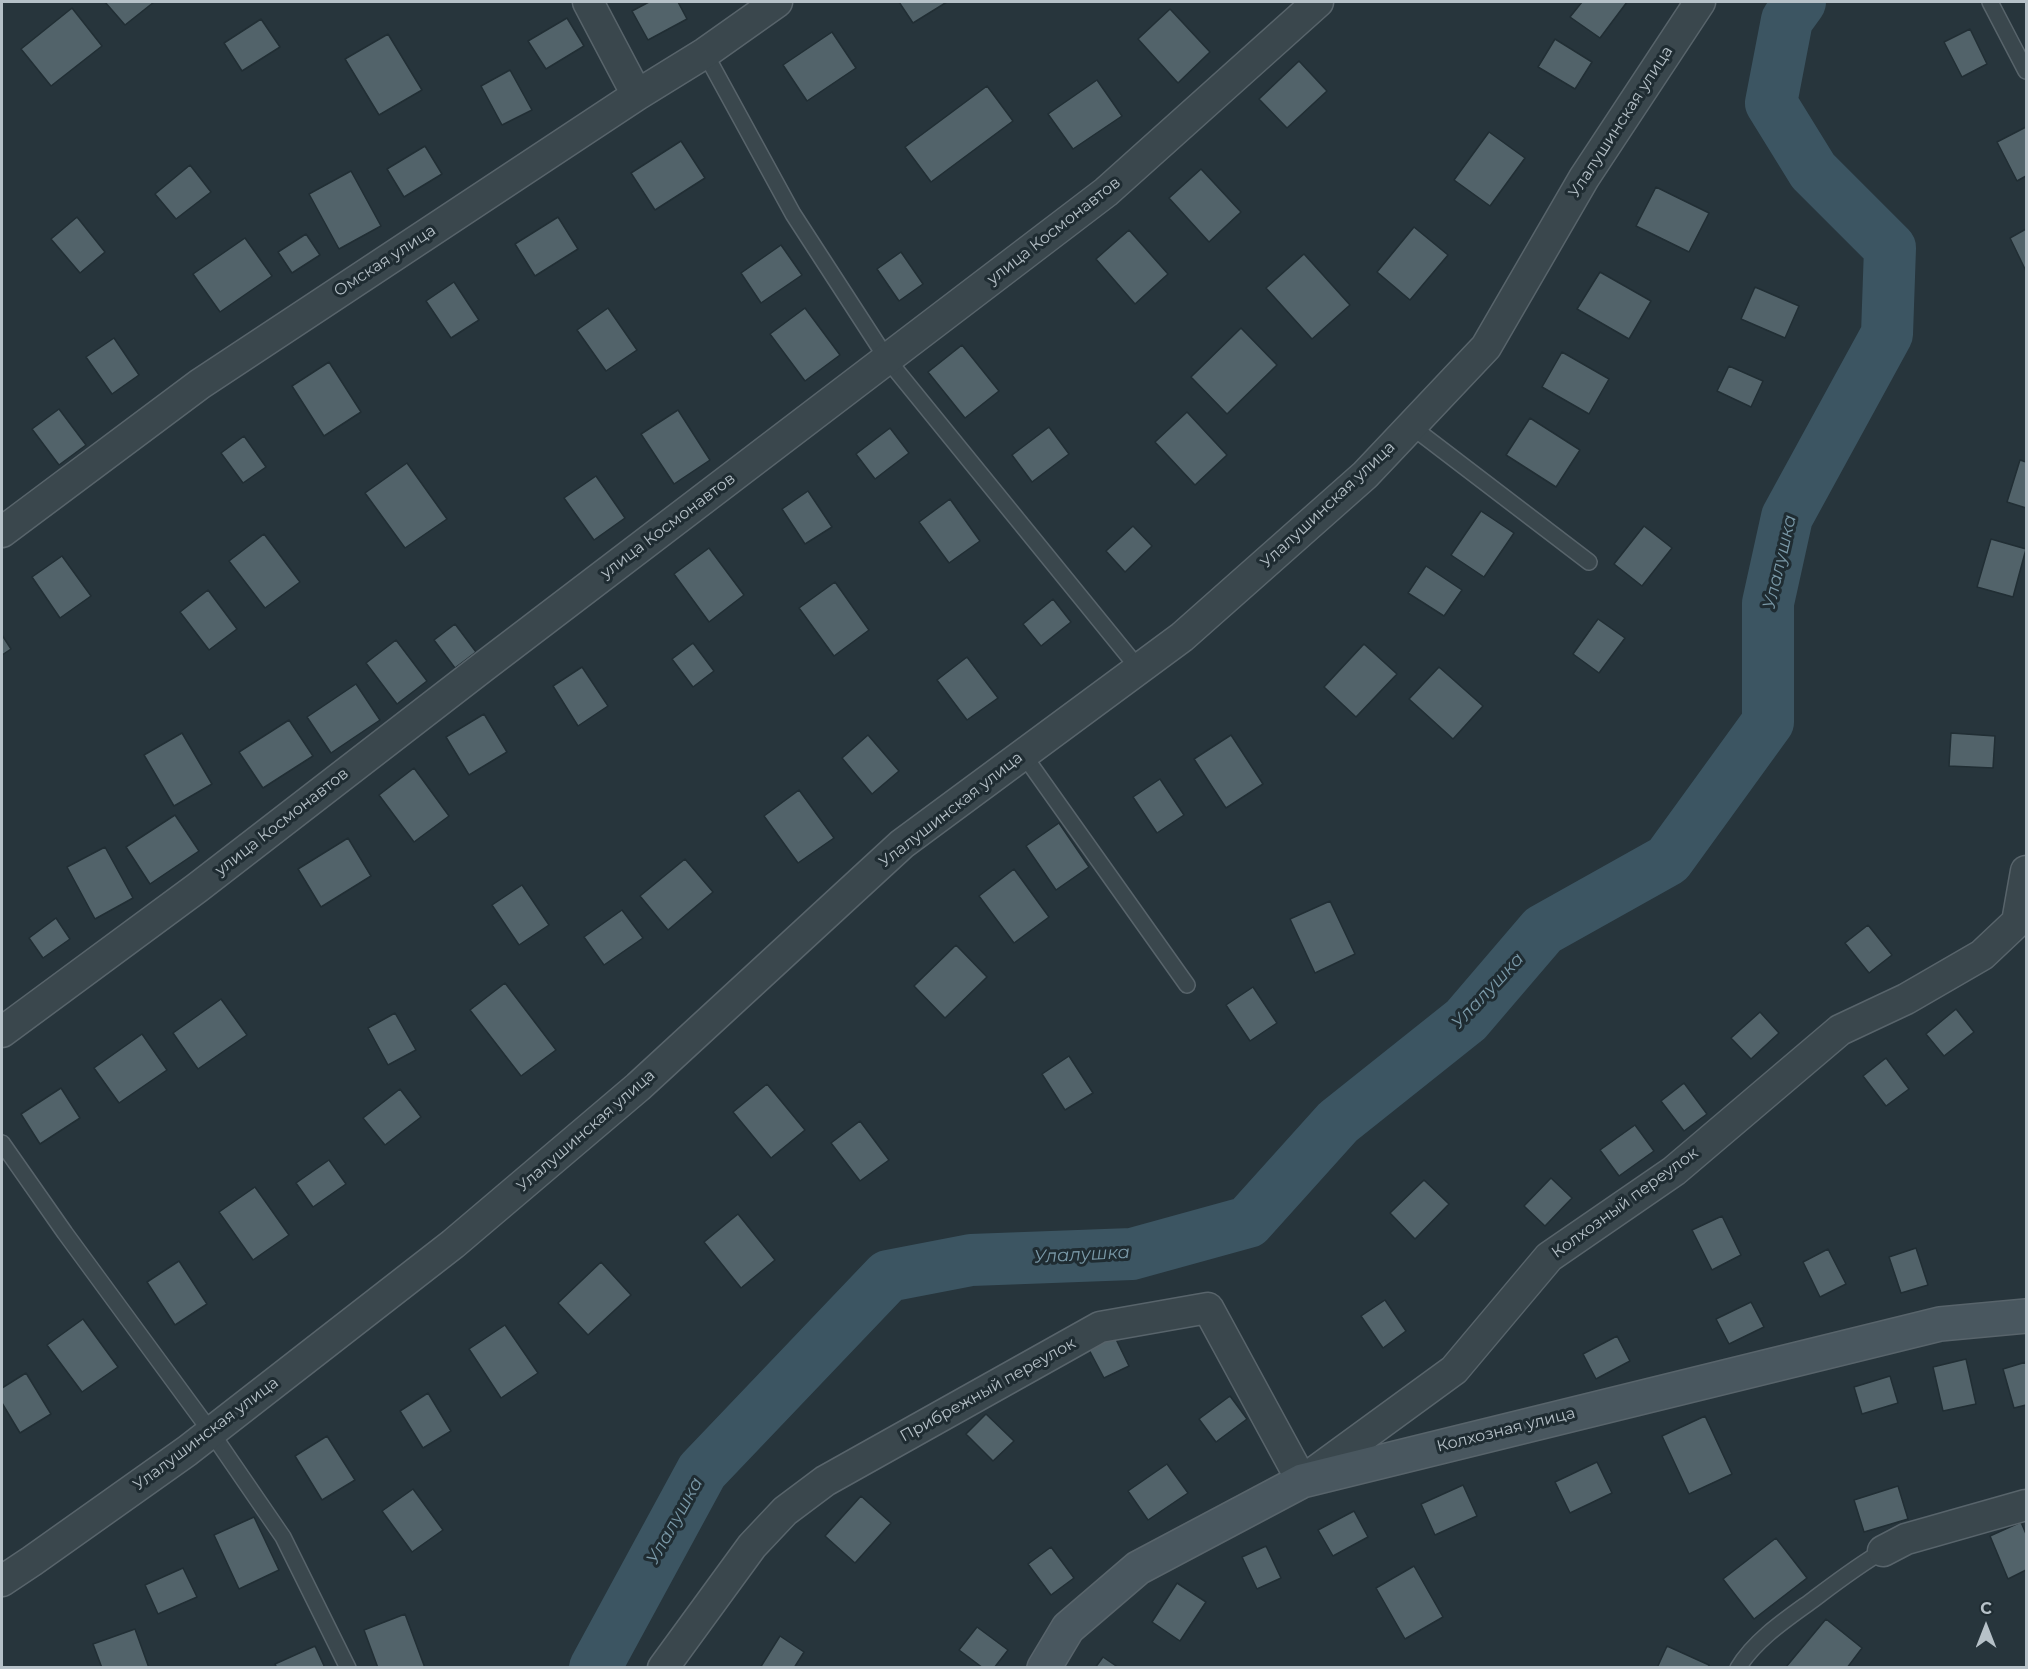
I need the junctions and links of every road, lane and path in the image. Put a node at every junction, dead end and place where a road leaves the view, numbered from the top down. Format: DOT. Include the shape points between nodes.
graph roads {
  1 [pos="588,2"];
  2 [pos="777,2"];
  3 [pos="1318,2"];
  4 [pos="1700,2"];
  5 [pos="1990,2"];
  6 [pos="705,53"];
  7 [pos="2026,71"];
  8 [pos="637,95"];
  9 [pos="887,359"];
  10 [pos="1411,426"];
  11 [pos="2,532"];
  12 [pos="1589,562"];
  13 [pos="1139,669"];
  14 [pos="1023,754"];
  15 [pos="2026,871"];
  16 [pos="1187,985"];
  17 [pos="2,1032"];
  18 [pos="2,1143"];
  19 [pos="2026,1316"];
  20 [pos="211,1432"];
  21 [pos="1302,1481"];
  22 [pos="2026,1504"];
  23 [pos="1883,1551"];
  24 [pos="2,1581"];
  25 [pos="667,1666"];
  26 [pos="348,1668"];
  27 [pos="1044,1668"];
  28 [pos="1738,1668"];
  1 -- 8 [label="street"];
  2 -- 6 [label="street, Омская улица"];
  3 -- 9 [label="street, улица Космонавтов" via="1106,192"];
  4 -- 10 [label="street, Улалушинская улица" via="1584,178 1485,347"];
  5 -- 7 [label="lane"];
  6 -- 8 [label="street, Омская улица"];
  6 -- 9 [label="lane" via="793,214"];
  8 -- 11 [label="street, Омская улица" via="200,384"];
  9 -- 13 [label="lane"];
  9 -- 17 [label="street, улица Космонавтов" via="197,888"];
  10 -- 12 [label="lane"];
  10 -- 13 [label="street, Улалушинская улица" via="1365,475 1182,637"];
  13 -- 14 [label="street, Улалушинская улица"];
  14 -- 16 [label="lane"];
  14 -- 20 [label="street, Улалушинская улица" via="902,844 638,1087 453,1244"];
  15 -- 21 [label="street, Колхозный переулок" via="2017,922 1982,955 1906,999 1840,1030 1674,1171 1549,1257 1454,1370"];
  18 -- 20 [label="lane"];
  19 -- 21 [label="street, Колхозная улица" via="1940,1324"];
  20 -- 24 [label="street, Улалушинская улица"];
  20 -- 26 [label="lane" via="283,1537"];
  21 -- 25 [label="street, Прибрежный переулок" via="1208,1308 1100,1327 825,1481 785,1511 752,1546"];
  21 -- 27 [label="street, Колхозная улица" via="1138,1568 1068,1628"];
  22 -- 23 [label="street" via="1906,1539"];
  23 -- 28 [label="lane" via="1782,1622"];
}
